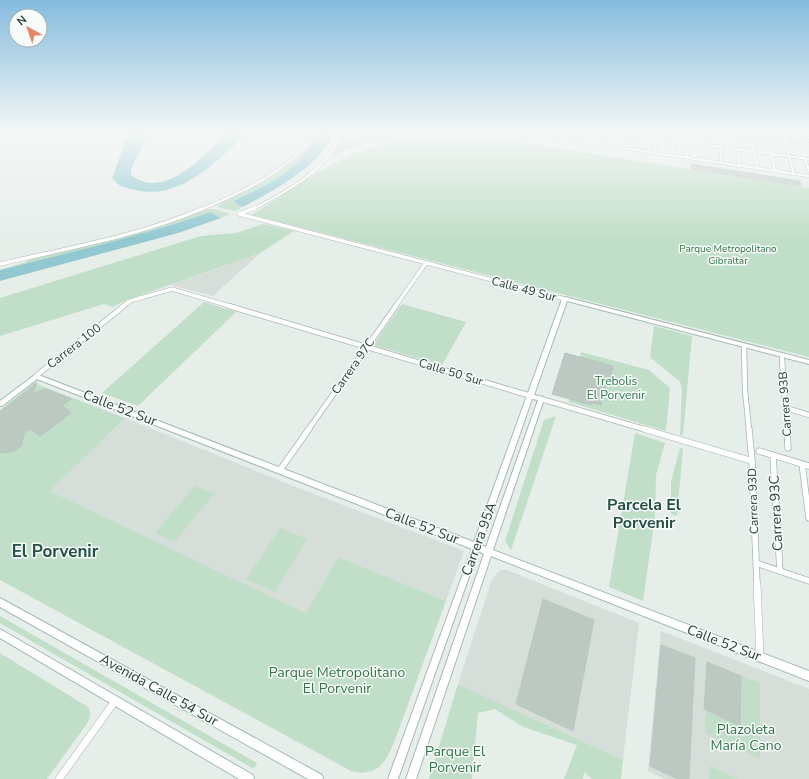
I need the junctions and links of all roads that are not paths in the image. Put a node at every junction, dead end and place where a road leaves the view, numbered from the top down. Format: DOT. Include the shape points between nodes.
graph roads {
  1 [pos="282,167"];
  2 [pos="317,167"];
  3 [pos="752,167"];
  4 [pos="774,167"];
  5 [pos="792,167"];
  6 [pos="758,168"];
  7 [pos="775,171"];
  8 [pos="794,174"];
  9 [pos="809,176"];
  10 [pos="426,263"];
  11 [pos="0,264"];
  12 [pos="151,294"];
  13 [pos="565,299"];
  14 [pos="366,346"];
  15 [pos="744,346"];
  16 [pos="782,359"];
  17 [pos="809,362"];
  18 [pos="36,376"];
  19 [pos="531,396"];
  20 [pos="541,399"];
  21 [pos="0,404"];
  22 [pos="786,408"];
  23 [pos="809,415"];
  24 [pos="788,448"];
  25 [pos="759,451"];
  26 [pos="773,455"];
  27 [pos="752,461"];
  28 [pos="802,464"];
  29 [pos="809,466"];
  30 [pos="280,470"];
  31 [pos="809,518"];
  32 [pos="476,547"];
  33 [pos="489,551"];
  34 [pos="756,563"];
  35 [pos="780,571"];
  36 [pos="809,581"];
  37 [pos="0,602"];
  38 [pos="0,633"];
  39 [pos="760,657"];
  40 [pos="809,676"];
  41 [pos="115,700"];
  42 [pos="59,779"];
  43 [pos="249,779"];
  44 [pos="318,779"];
  45 [pos="393,779"];
  46 [pos="411,779"];
  1 -- 11 [label="street" via="235,196 210,206 157,224"];
  2 -- 10 [label="street, Calle 49 Sur" via="278,196 239,214"];
  3 -- 6 [label="street"];
  4 -- 7 [label="street"];
  5 -- 8 [label="street"];
  6 -- 7 [label="street"];
  7 -- 8 [label="street"];
  8 -- 9 [label="street"];
  10 -- 13 [label="street, Calle 49 Sur"];
  10 -- 14 [label="street, Carrera 97C"];
  12 -- 14 [label="street, Calle 50 Sur" via="172,289"];
  12 -- 18 [label="street, Carrera 100" via="128,303"];
  13 -- 15 [label="street, Calle 49 Sur"];
  13 -- 19 [label="street, Carrera 95A"];
  14 -- 19 [label="street, Calle 50 Sur"];
  14 -- 30 [label="street, Carrera 97C"];
  15 -- 17 [label="street, Calle 49 Sur"];
  15 -- 27 [label="street, Carrera 93D" via="745,390"];
  16 -- 22 [label="street, Carrera 93B"];
  18 -- 21 [label="street, Carrera 100"];
  18 -- 30 [label="street, Calle 52 Sur"];
  19 -- 20 [label="street, Calle 50 Sur"];
  19 -- 32 [label="street, Carrera 95A"];
  20 -- 27 [label="street, Calle 50 Sur"];
  20 -- 33 [label="street, Carrera 95A"];
  22 -- 23 [label="street"];
  22 -- 24 [label="street, Carrera 93B"];
  25 -- 26 [label="street"];
  26 -- 28 [label="street"];
  26 -- 35 [label="street, Carrera 93C"];
  27 -- 34 [label="street, Carrera 93D"];
  28 -- 29 [label="street"];
  28 -- 31 [label="street"];
  30 -- 32 [label="street, Calle 52 Sur"];
  32 -- 33 [label="street, Calle 52 Sur"];
  32 -- 45 [label="street, Carrera 95A"];
  33 -- 39 [label="street, Calle 52 Sur"];
  33 -- 46 [label="street, Carrera 95A"];
  34 -- 35 [label="street"];
  34 -- 39 [label="street, Carrera 93D"];
  35 -- 36 [label="street"];
  37 -- 44 [label="street, Avenida Calle 54 Sur"];
  38 -- 41 [label="street"];
  39 -- 40 [label="street, Calle 52 Sur"];
  41 -- 42 [label="street"];
  41 -- 43 [label="street"];
}
